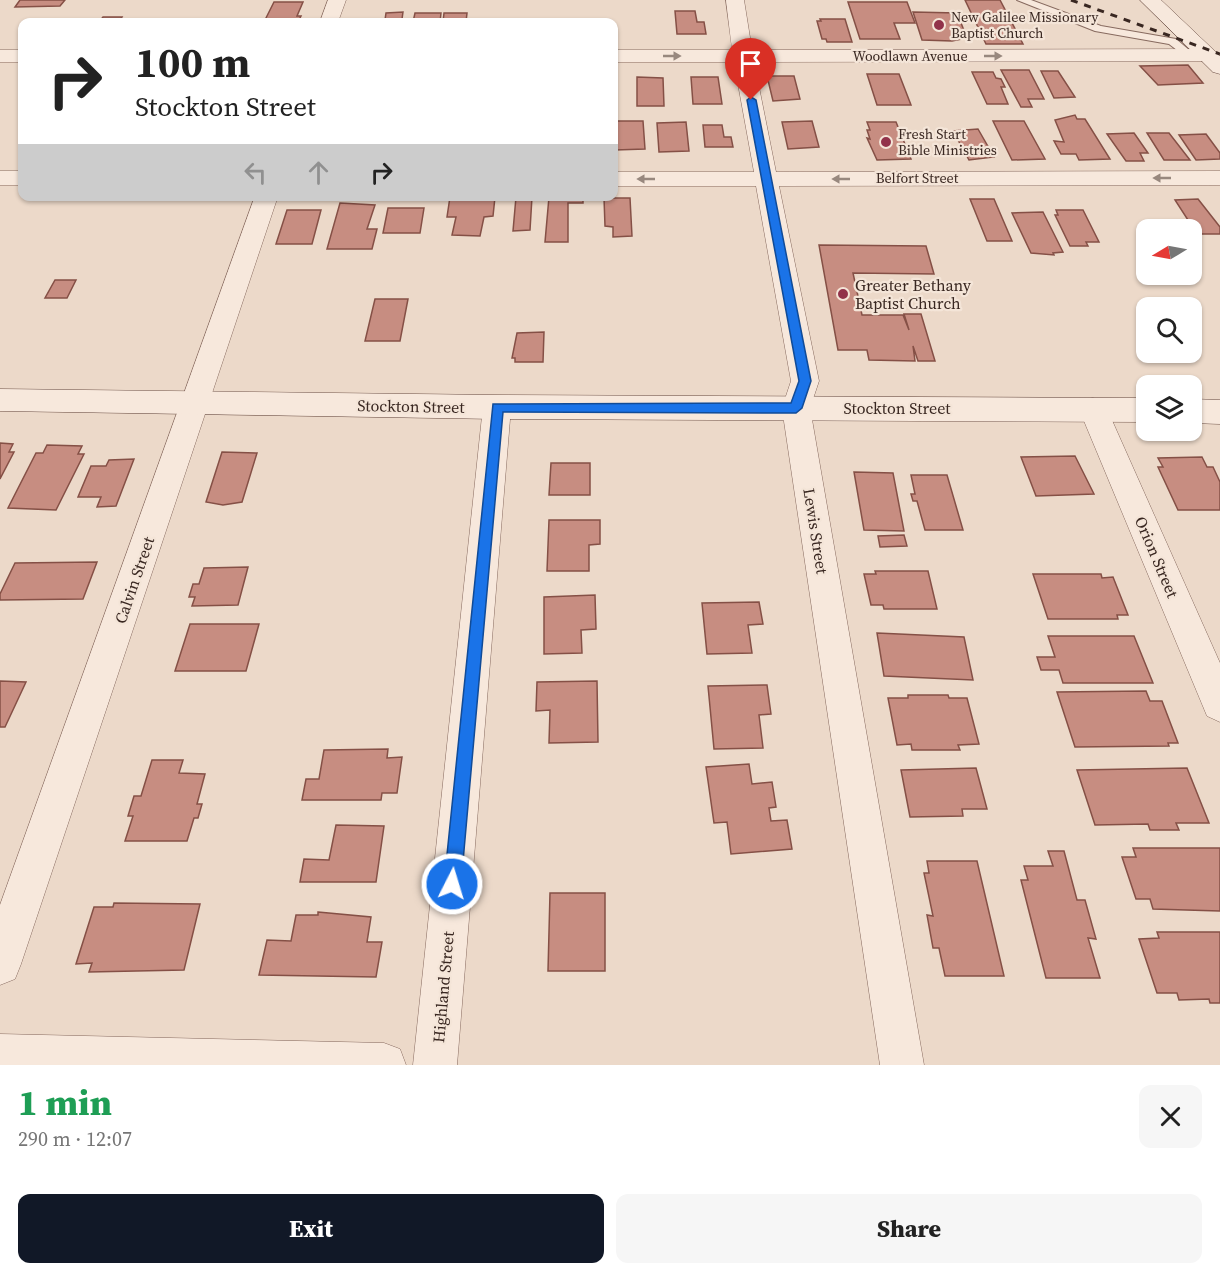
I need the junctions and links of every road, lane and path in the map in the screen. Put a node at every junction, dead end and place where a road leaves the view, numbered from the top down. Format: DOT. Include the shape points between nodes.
graph roads {
  1 [pos="337,0"];
  2 [pos="735,0"];
  3 [pos="1022,0"];
  4 [pos="1150,0"];
  5 [pos="330,18"];
  6 [pos="0,56"];
  7 [pos="18,56"];
  8 [pos="618,56"];
  9 [pos="743,56"];
  10 [pos="1206,59"];
  11 [pos="0,178"];
  12 [pos="18,178"];
  13 [pos="1220,178"];
  14 [pos="618,179"];
  15 [pos="766,179"];
  16 [pos="265,201"];
  17 [pos="0,400"];
  18 [pos="196,402"];
  19 [pos="497,407"];
  20 [pos="796,408"];
  21 [pos="1093,409"];
  22 [pos="1136,410"];
  23 [pos="1202,411"];
  24 [pos="1220,412"];
  25 [pos="1220,704"];
  26 [pos="0,964"];
  27 [pos="0,1056"];
  28 [pos="384,1065"];
  29 [pos="435,1065"];
  30 [pos="902,1065"];
  1 -- 5 [label="street"];
  2 -- 9 [label="street, Lewis Street"];
  3 -- 10 [label="lane" via="1100,29 1172,41"];
  4 -- 10 [label="main road"];
  6 -- 7 [label="street"];
  8 -- 9 [label="street, Woodlawn Avenue, one-way"];
  9 -- 10 [label="street, Woodlawn Avenue, one-way"];
  9 -- 15 [label="street, Lewis Street"];
  11 -- 12 [label="street"];
  13 -- 15 [label="street, Belfort Street, one-way"];
  15 -- 14 [label="street, Belfort Street, one-way"];
  15 -- 20 [label="street, Lewis Street" via="805,381"];
  16 -- 18 [label="street, Calvin Street"];
  17 -- 18 [label="main road, Stockton Street"];
  18 -- 19 [label="main road, Stockton Street"];
  18 -- 26 [label="street, Calvin Street"];
  19 -- 20 [label="main road, Stockton Street"];
  19 -- 29 [label="street, Highland Street"];
  20 -- 21 [label="main road, Stockton Street"];
  20 -- 30 [label="street, Lewis Street"];
  21 -- 22 [label="main road, Stockton Street"];
  21 -- 25 [label="street, Orion Street"];
  23 -- 24 [label="main road"];
  27 -- 28 [label="street"];
}
